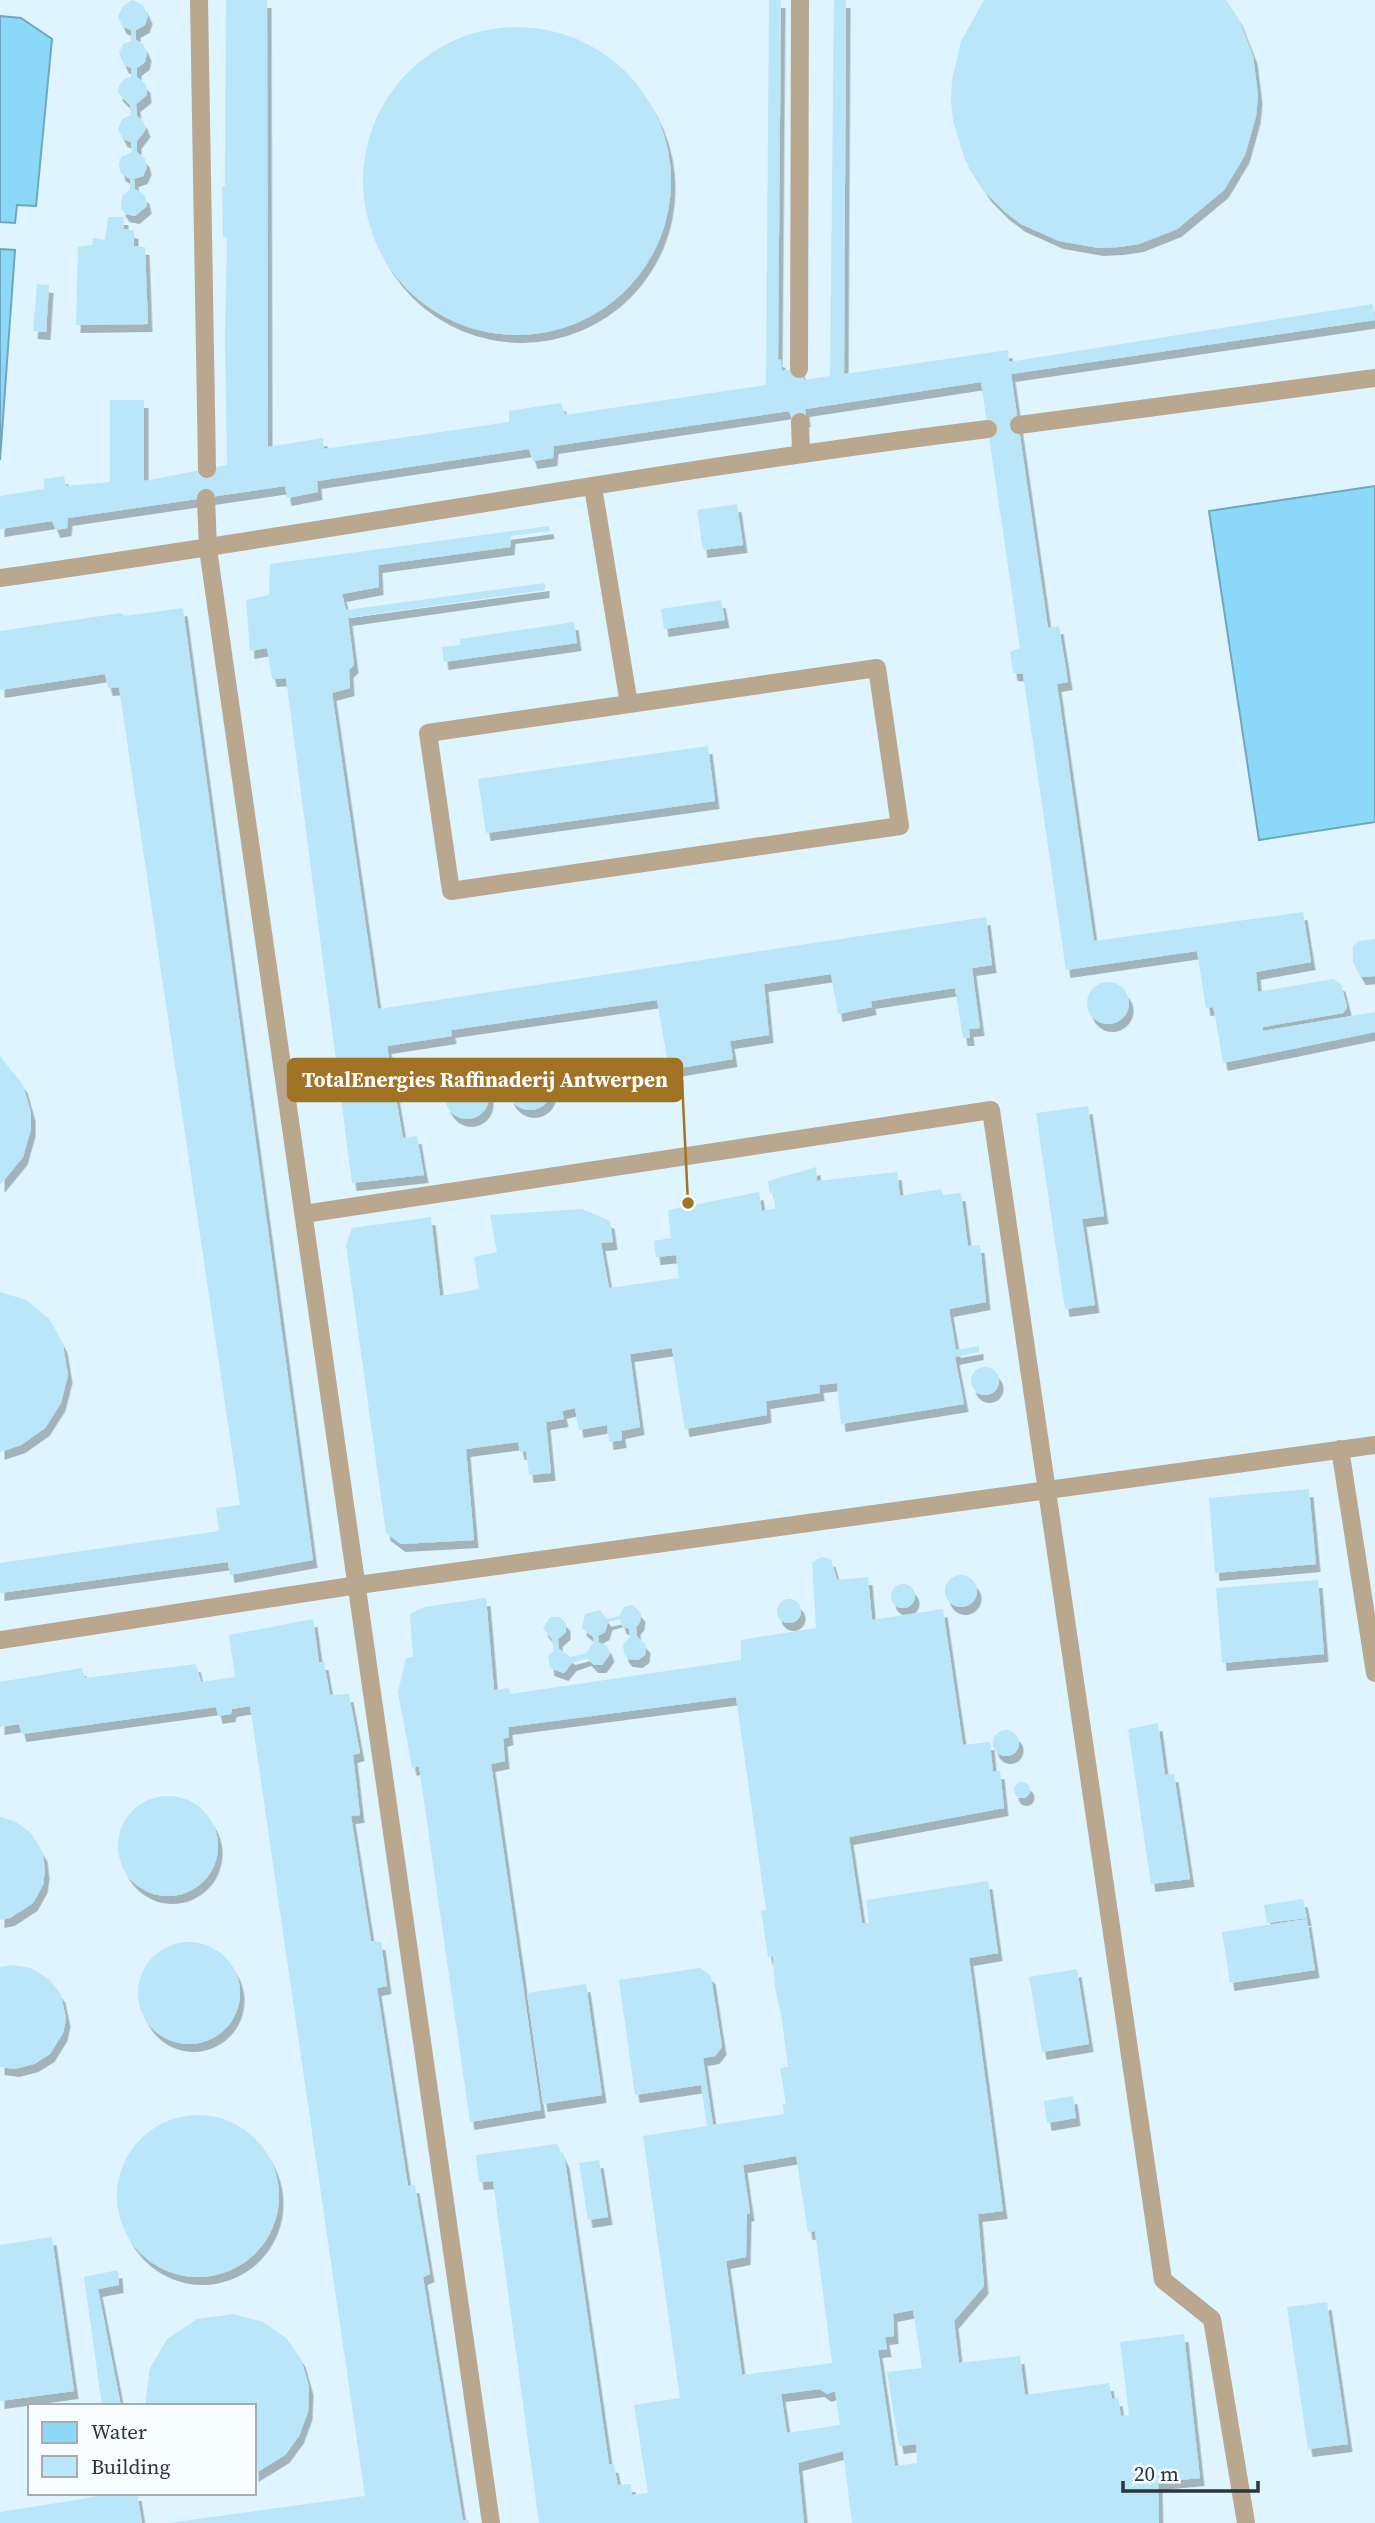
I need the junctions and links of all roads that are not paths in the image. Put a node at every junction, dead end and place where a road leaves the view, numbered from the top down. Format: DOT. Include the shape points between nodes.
graph roads {
  1 [pos="199,0"];
  2 [pos="800,0"];
  3 [pos="799,369"];
  4 [pos="1375,379"];
  5 [pos="800,422"];
  6 [pos="1018,425"];
  7 [pos="988,429"];
  8 [pos="801,453"];
  9 [pos="206,469"];
  10 [pos="593,487"];
  11 [pos="206,498"];
  12 [pos="208,549"];
  13 [pos="0,578"];
  14 [pos="629,704"];
  15 [pos="304,1214"];
  16 [pos="1375,1445"];
  17 [pos="1339,1449"];
  18 [pos="1047,1488"];
  19 [pos="358,1585"];
  20 [pos="0,1640"];
  21 [pos="1375,1672"];
  22 [pos="491,2523"];
  23 [pos="1246,2523"];
  1 -- 9 [label="lane"];
  2 -- 3 [label="lane"];
  4 -- 6 [label="lane"];
  5 -- 8 [label="lane"];
  7 -- 8 [label="lane"];
  8 -- 10 [label="lane"];
  10 -- 12 [label="lane"];
  10 -- 14 [label="lane"];
  11 -- 12 [label="lane"];
  12 -- 13 [label="lane"];
  12 -- 15 [label="lane"];
  14 -- 14 [label="lane" via="877,668 900,826 450,891 428,733"];
  15 -- 18 [label="lane" via="991,1110"];
  15 -- 19 [label="lane"];
  16 -- 17 [label="lane"];
  17 -- 18 [label="lane"];
  17 -- 21 [label="lane"];
  18 -- 19 [label="lane"];
  18 -- 23 [label="lane" via="1163,2280 1212,2319"];
  19 -- 20 [label="lane"];
  19 -- 22 [label="lane"];
}
